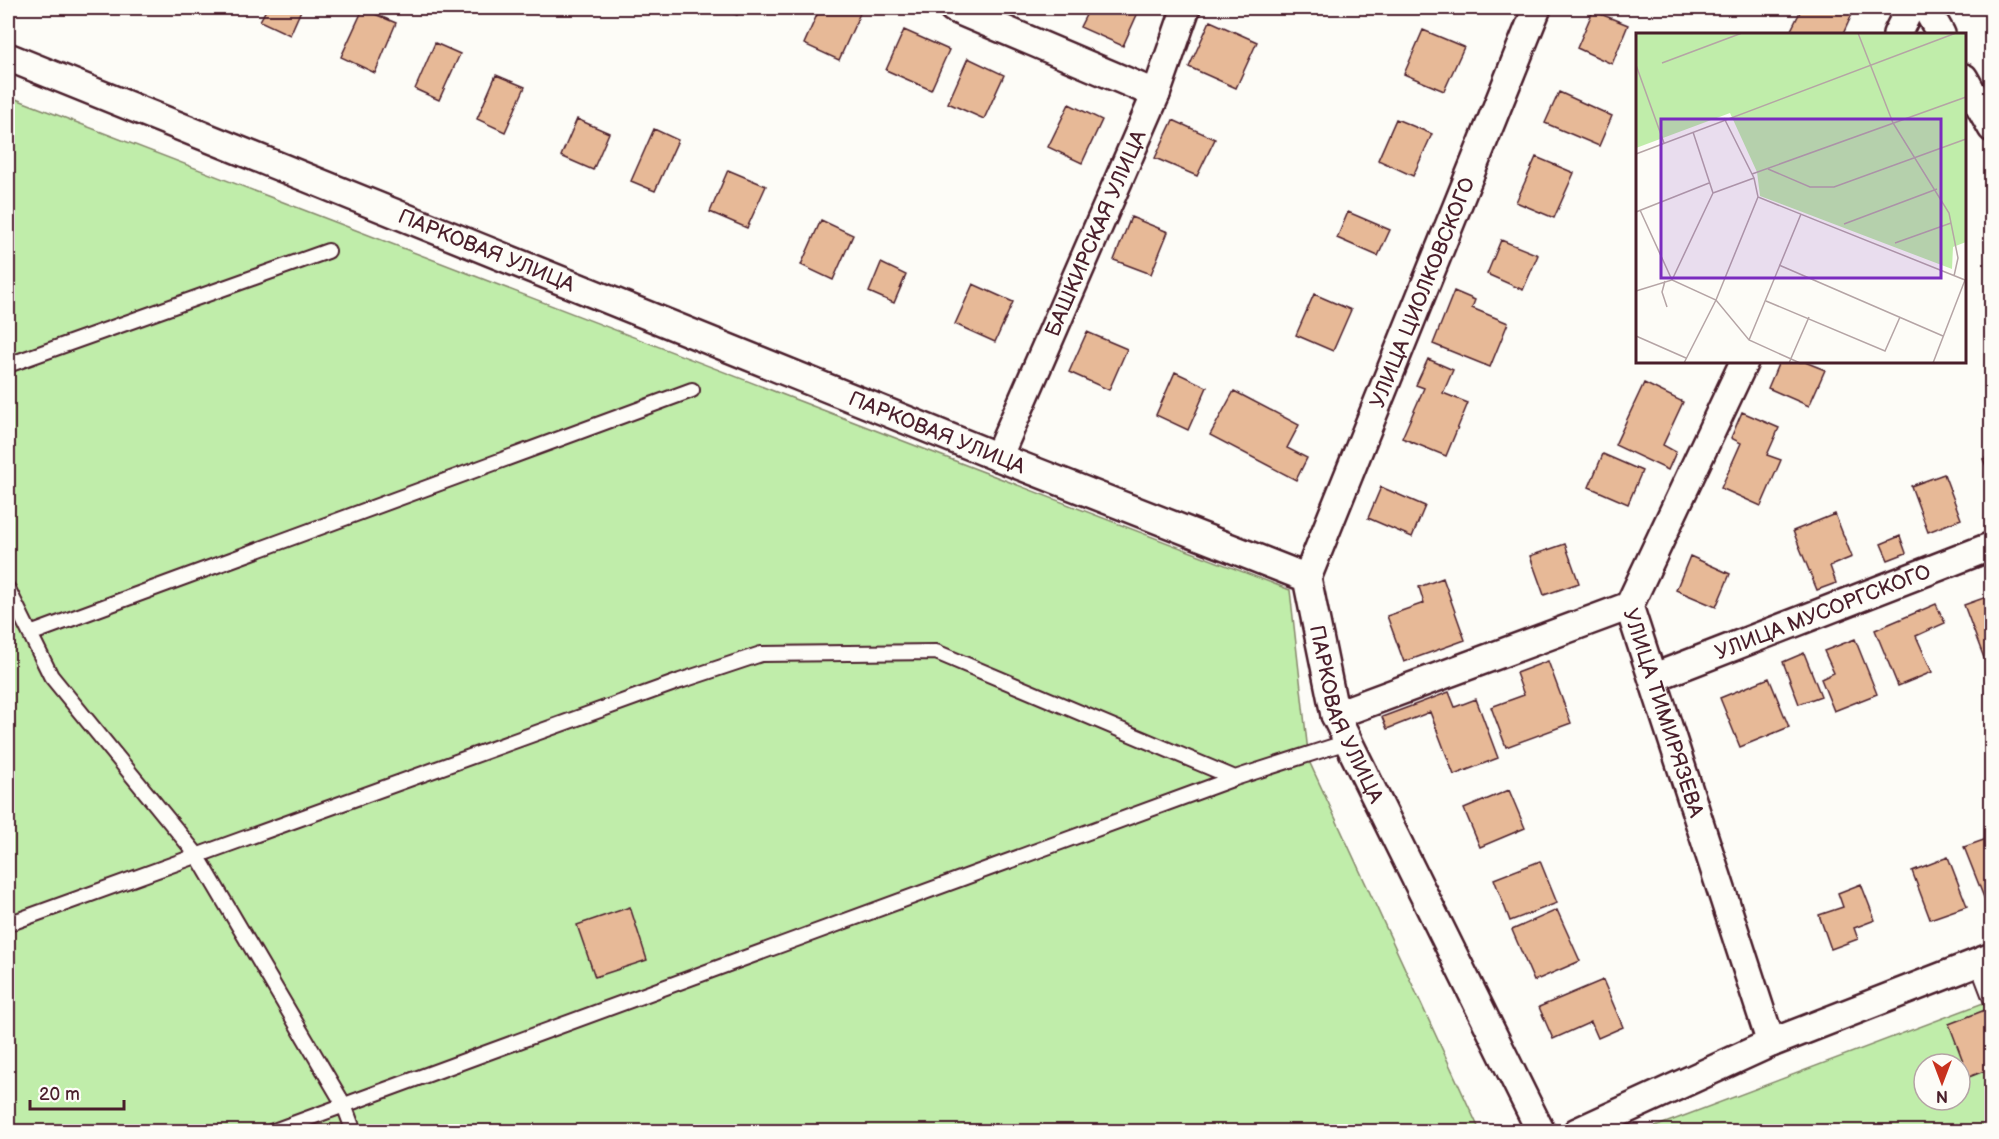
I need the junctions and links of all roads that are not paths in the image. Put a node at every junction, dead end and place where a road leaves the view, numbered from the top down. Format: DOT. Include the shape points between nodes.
graph roads {
  1 [pos="953,8"];
  2 [pos="1186,8"];
  3 [pos="1537,8"];
  4 [pos="1910,8"];
  5 [pos="1926,8"];
  6 [pos="1898,33"];
  7 [pos="1940,33"];
  8 [pos="8,57"];
  9 [pos="1966,80"];
  10 [pos="1156,94"];
  11 [pos="1992,128"];
  12 [pos="328,251"];
  13 [pos="1744,363"];
  14 [pos="8,365"];
  15 [pos="692,390"];
  16 [pos="998,457"];
  17 [pos="1992,546"];
  18 [pos="1307,578"];
  19 [pos="8,589"];
  20 [pos="1629,606"];
  21 [pos="30,634"];
  22 [pos="1655,677"];
  23 [pos="1335,715"];
  24 [pos="1347,742"];
  25 [pos="1235,778"];
  26 [pos="197,855"];
  27 [pos="8,924"];
  28 [pos="1984,960"];
  29 [pos="1992,1002"];
  30 [pos="1771,1043"];
  31 [pos="344,1105"];
  32 [pos="271,1131"];
  33 [pos="354,1131"];
  34 [pos="1541,1131"];
  35 [pos="1577,1131"];
  1 -- 10 [label="street"];
  2 -- 10 [label="street, БАШКИРСКАЯ УЛИЦА"];
  3 -- 18 [label="street, УЛИЦА ЦИОЛКОВСКОГО"];
  4 -- 6 [label="street"];
  5 -- 7 [label="street"];
  8 -- 16 [label="street, ПАРКОВАЯ УЛИЦА"];
  9 -- 11 [label="street"];
  10 -- 16 [label="street, БАШКИРСКАЯ УЛИЦА"];
  12 -- 14 [label="lane"];
  13 -- 20 [label="street, УЛИЦА ТИМИРЯЗЕВА"];
  15 -- 21 [label="lane"];
  16 -- 18 [label="street, ПАРКОВАЯ УЛИЦА"];
  17 -- 22 [label="street, УЛИЦА МУСОРГСКОГО"];
  18 -- 23 [label="street, ПАРКОВАЯ УЛИЦА"];
  19 -- 21 [label="lane"];
  20 -- 22 [label="street, УЛИЦА ТИМИРЯЗЕВА"];
  20 -- 23 [label="street"];
  21 -- 26 [label="lane" via="51,676"];
  22 -- 30 [label="street, УЛИЦА ТИМИРЯЗЕВА"];
  23 -- 24 [label="street, ПАРКОВАЯ УЛИЦА"];
  24 -- 25 [label="lane"];
  24 -- 34 [label="street, ПАРКОВАЯ УЛИЦА"];
  25 -- 26 [label="lane" via="936,652 761,654"];
  25 -- 31 [label="lane"];
  26 -- 27 [label="lane"];
  26 -- 31 [label="lane"];
  28 -- 29 [label="lane"];
  28 -- 30 [label="street"];
  30 -- 35 [label="street"];
  31 -- 32 [label="lane"];
  31 -- 33 [label="lane"];
}
